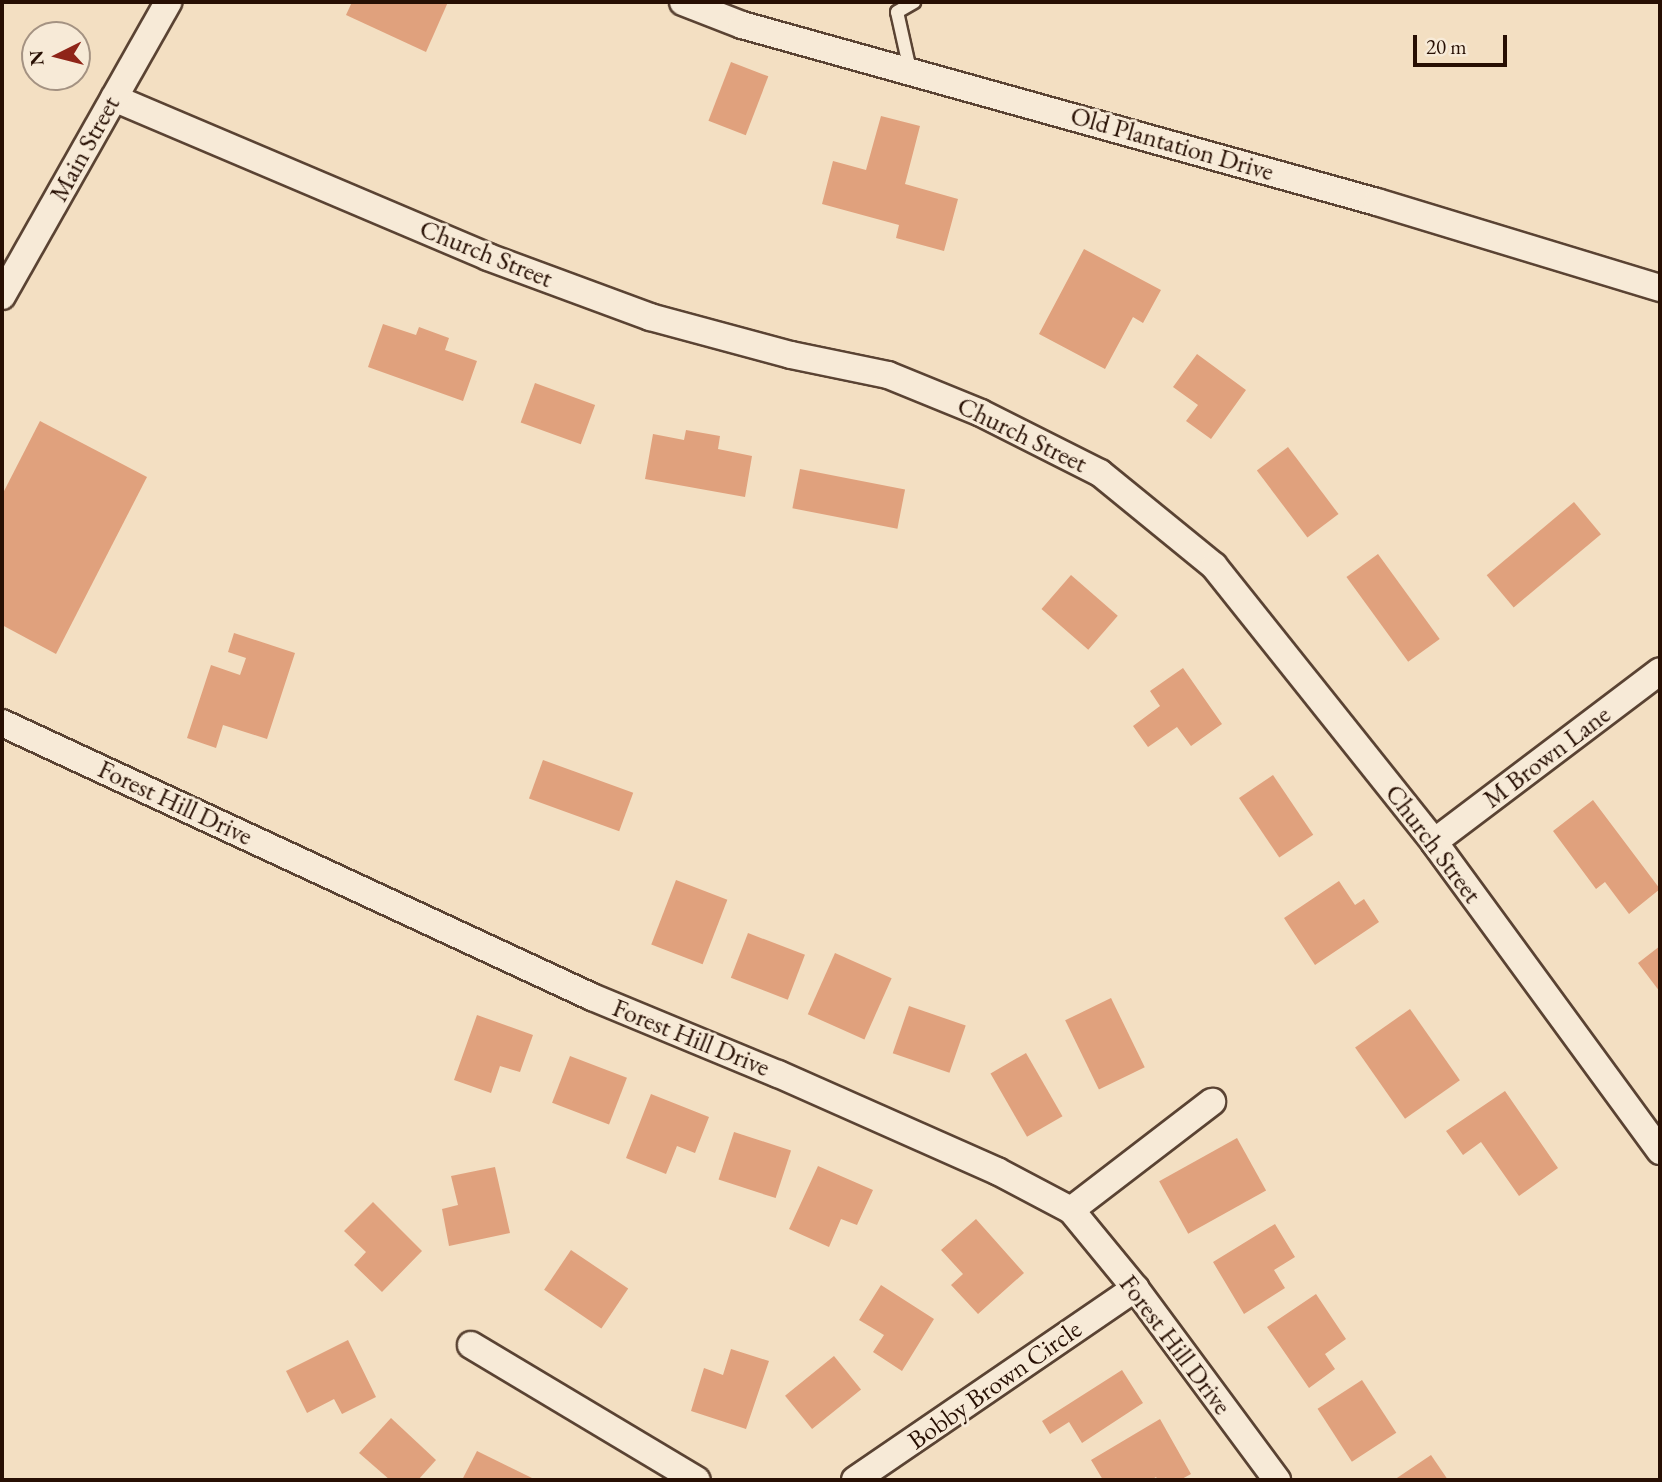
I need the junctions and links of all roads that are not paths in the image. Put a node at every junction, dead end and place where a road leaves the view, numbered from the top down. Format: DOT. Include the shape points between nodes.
graph roads {
  1 [pos="168,2"];
  2 [pos="683,2"];
  3 [pos="914,2"];
  4 [pos="910,69"];
  5 [pos="114,98"];
  6 [pos="1660,288"];
  7 [pos="2,296"];
  8 [pos="1660,671"];
  9 [pos="2,723"];
  10 [pos="1434,842"];
  11 [pos="1212,1102"];
  12 [pos="1660,1151"];
  13 [pos="1071,1210"];
  14 [pos="1135,1288"];
  15 [pos="471,1345"];
  16 [pos="698,1480"];
  17 [pos="855,1480"];
  18 [pos="1278,1480"];
  1 -- 5 [label="street, Main Street"];
  2 -- 4 [label="street, Old Plantation Drive" via="742,24"];
  3 -- 4 [label="lane" via="897,12"];
  4 -- 6 [label="street, Old Plantation Drive"];
  5 -- 7 [label="street, Main Street"];
  5 -- 10 [label="street, Church Street" via="488,257 650,317 791,355 888,375 981,413 1100,473 1214,566"];
  8 -- 10 [label="street, M Brown Lane"];
  9 -- 13 [label="street, Forest Hill Drive" via="592,997 973,1160"];
  10 -- 12 [label="street, Church Street"];
  11 -- 13 [label="street"];
  13 -- 14 [label="street, Forest Hill Drive"];
  14 -- 17 [label="street, Bobby Brown Circle"];
  14 -- 18 [label="street, Forest Hill Drive"];
  15 -- 16 [label="street"];
}
